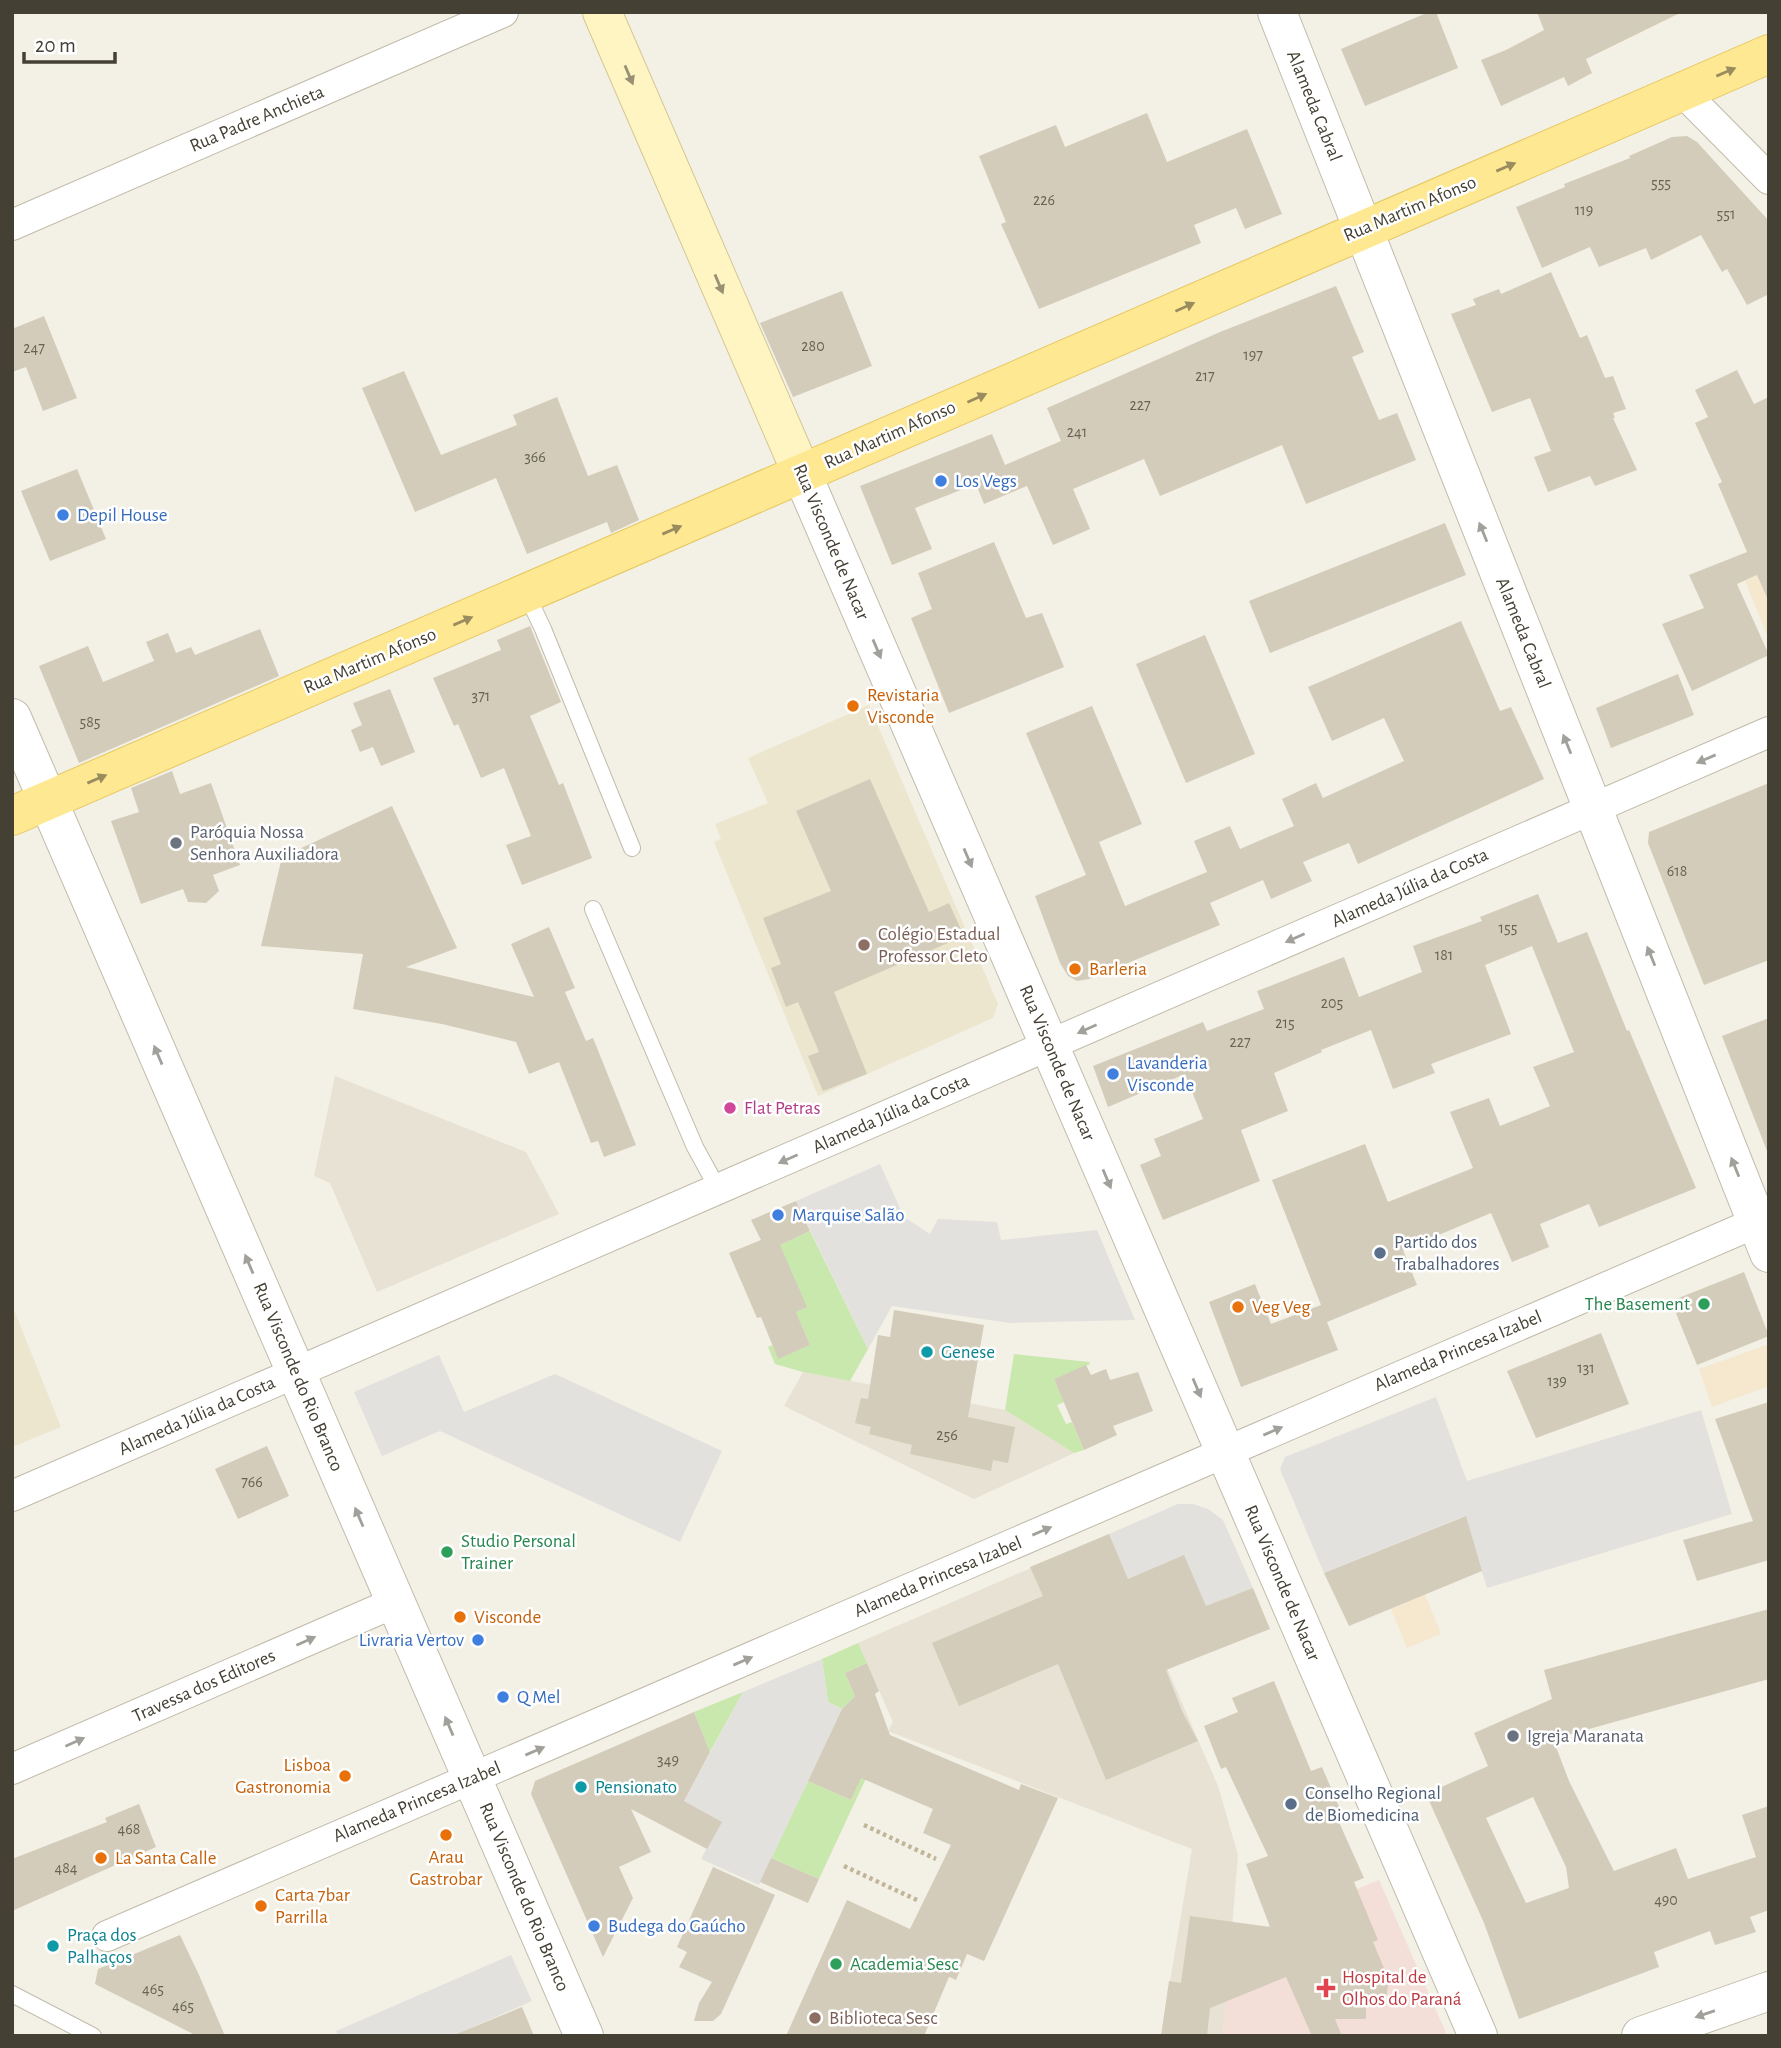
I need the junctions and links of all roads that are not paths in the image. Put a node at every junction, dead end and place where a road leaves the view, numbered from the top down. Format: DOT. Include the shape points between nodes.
graph roads {
  1 [pos="503,12"];
  2 [pos="602,12"];
  3 [pos="1277,12"];
  4 [pos="1769,54"];
  5 [pos="1682,91"];
  6 [pos="1769,179"];
  7 [pos="12,225"];
  8 [pos="1363,229"];
  9 [pos="802,474"];
  10 [pos="526,593"];
  11 [pos="12,718"];
  12 [pos="1769,732"];
  13 [pos="48,801"];
  14 [pos="1592,808"];
  15 [pos="12,816"];
  16 [pos="632,848"];
  17 [pos="593,909"];
  18 [pos="1049,1045"];
  19 [pos="718,1189"];
  20 [pos="1765,1231"];
  21 [pos="296,1373"];
  22 [pos="1226,1452"];
  23 [pos="12,1496"];
  24 [pos="396,1602"];
  25 [pos="12,1769"];
  26 [pos="472,1778"];
  27 [pos="107,1936"];
  28 [pos="1769,1991"];
  29 [pos="12,1994"];
  30 [pos="93,2036"];
  31 [pos="584,2036"];
  32 [pos="1478,2036"];
  33 [pos="1640,2036"];
  1 -- 7 [label="street, Rua Padre Anchieta"];
  2 -- 9 [label="main road, Rua Visconde de Nacar, one-way"];
  3 -- 8 [label="street, Alameda Cabral"];
  5 -- 4 [label="main road, Rua Martim Afonso, one-way"];
  5 -- 6 [label="street"];
  8 -- 5 [label="main road, Rua Martim Afonso, one-way"];
  9 -- 8 [label="main road, Rua Martim Afonso, one-way"];
  14 -- 8 [label="street, Alameda Cabral, one-way"];
  10 -- 9 [label="main road, Rua Martim Afonso, one-way"];
  9 -- 18 [label="street, Rua Visconde de Nacar, one-way"];
  13 -- 10 [label="main road, Rua Martim Afonso, one-way"];
  10 -- 16 [label="lane"];
  11 -- 13 [label="street, Rua Visconde do Rio Branco"];
  12 -- 14 [label="street, Alameda Júlia da Costa, one-way"];
  13 -- 15 [label="main road, Rua Martim Afonso"];
  21 -- 13 [label="street, Rua Visconde do Rio Branco, one-way"];
  14 -- 18 [label="street, Alameda Júlia da Costa, one-way"];
  20 -- 14 [label="street, Alameda Cabral, one-way"];
  17 -- 19 [label="lane" via="695,1147"];
  18 -- 19 [label="street, Alameda Júlia da Costa, one-way"];
  18 -- 22 [label="street, Rua Visconde de Nacar, one-way"];
  19 -- 21 [label="street, Alameda Júlia da Costa"];
  22 -- 20 [label="street, Alameda Princesa Izabel, one-way"];
  21 -- 23 [label="street, Alameda Júlia da Costa"];
  24 -- 21 [label="street, Rua Visconde do Rio Branco, one-way"];
  26 -- 22 [label="street, Alameda Princesa Izabel, one-way"];
  22 -- 32 [label="street, Rua Visconde de Nacar"];
  25 -- 24 [label="street, Travessa dos Editores, one-way"];
  26 -- 24 [label="street, Rua Visconde do Rio Branco, one-way"];
  26 -- 27 [label="street, Alameda Princesa Izabel"];
  26 -- 31 [label="street, Rua Visconde do Rio Branco"];
  28 -- 33 [label="street, one-way"];
  29 -- 30 [label="lane"];
}
